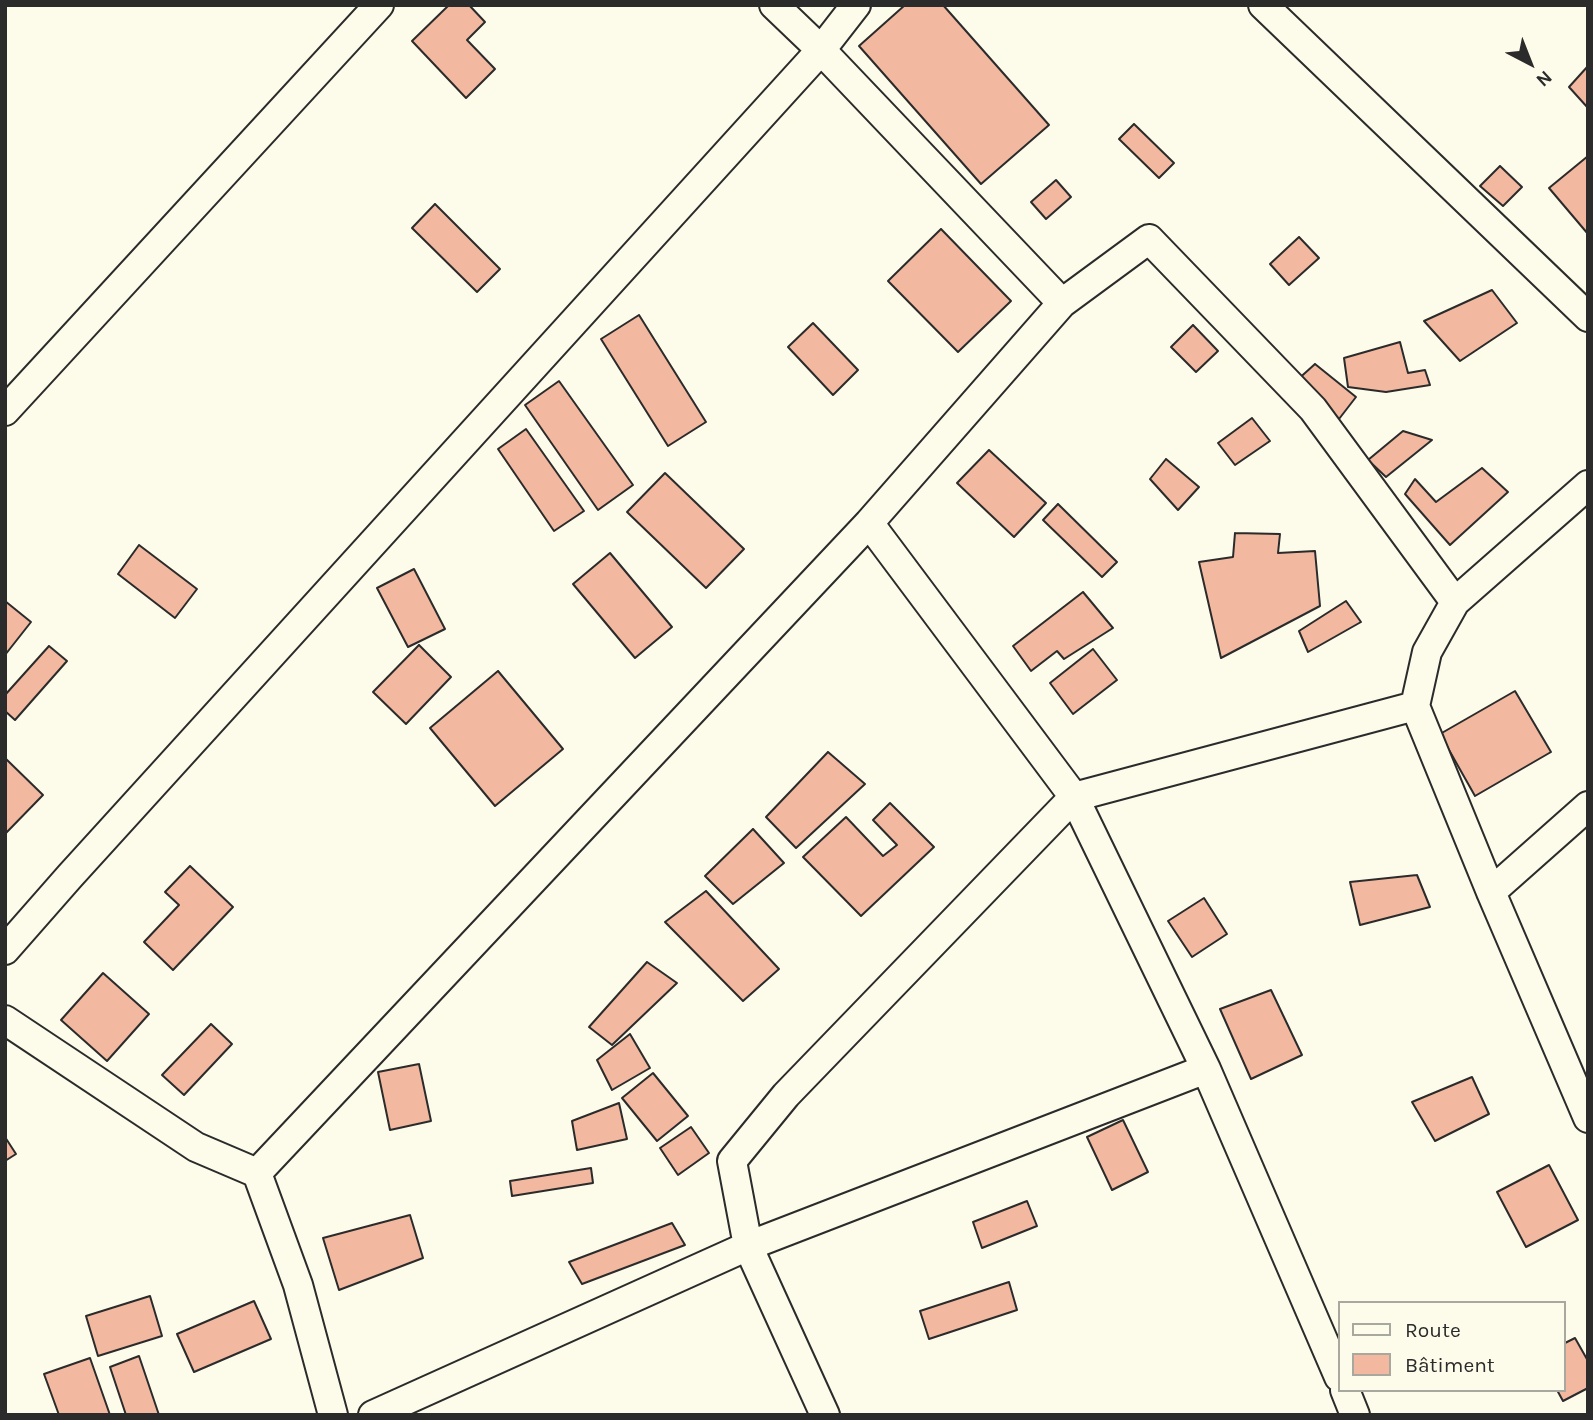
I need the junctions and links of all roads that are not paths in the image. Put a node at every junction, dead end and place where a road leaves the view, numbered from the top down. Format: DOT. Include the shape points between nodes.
graph roads {
  1 [pos="379,5"];
  2 [pos="774,5"];
  3 [pos="856,5"];
  4 [pos="1263,5"];
  5 [pos="821,50"];
  6 [pos="1062,303"];
  7 [pos="1588,317"];
  8 [pos="7,403"];
  9 [pos="1588,485"];
  10 [pos="869,523"];
  11 [pos="1455,602"];
  12 [pos="1415,706"];
  13 [pos="1074,797"];
  14 [pos="1588,806"];
  15 [pos="1491,892"];
  16 [pos="5,950"];
  17 [pos="5,1020"];
  18 [pos="1206,1069"];
  19 [pos="1588,1118"];
  20 [pos="257,1173"];
  21 [pos="748,1246"];
  22 [pos="1338,1375"];
  23 [pos="1346,1392"];
  24 [pos="334,1415"];
  25 [pos="373,1415"];
  26 [pos="825,1415"];
  27 [pos="1355,1415"];
  1 -- 8 [label="street"];
  2 -- 5 [label="street"];
  3 -- 5 [label="street"];
  4 -- 7 [label="street"];
  5 -- 6 [label="street"];
  5 -- 16 [label="street"];
  6 -- 10 [label="street"];
  6 -- 11 [label="street" via="1149,239 1313,409"];
  9 -- 11 [label="street"];
  10 -- 13 [label="street"];
  10 -- 20 [label="street"];
  11 -- 12 [label="street" via="1427,652"];
  12 -- 13 [label="street"];
  12 -- 15 [label="street"];
  13 -- 18 [label="street"];
  13 -- 21 [label="street" via="786,1095 732,1161"];
  14 -- 15 [label="street"];
  15 -- 19 [label="street"];
  17 -- 20 [label="street" via="196,1147"];
  18 -- 21 [label="street"];
  18 -- 22 [label="street"];
  20 -- 24 [label="street" via="298,1285"];
  21 -- 25 [label="street"];
  21 -- 26 [label="street"];
  23 -- 27 [label="street"];
}
